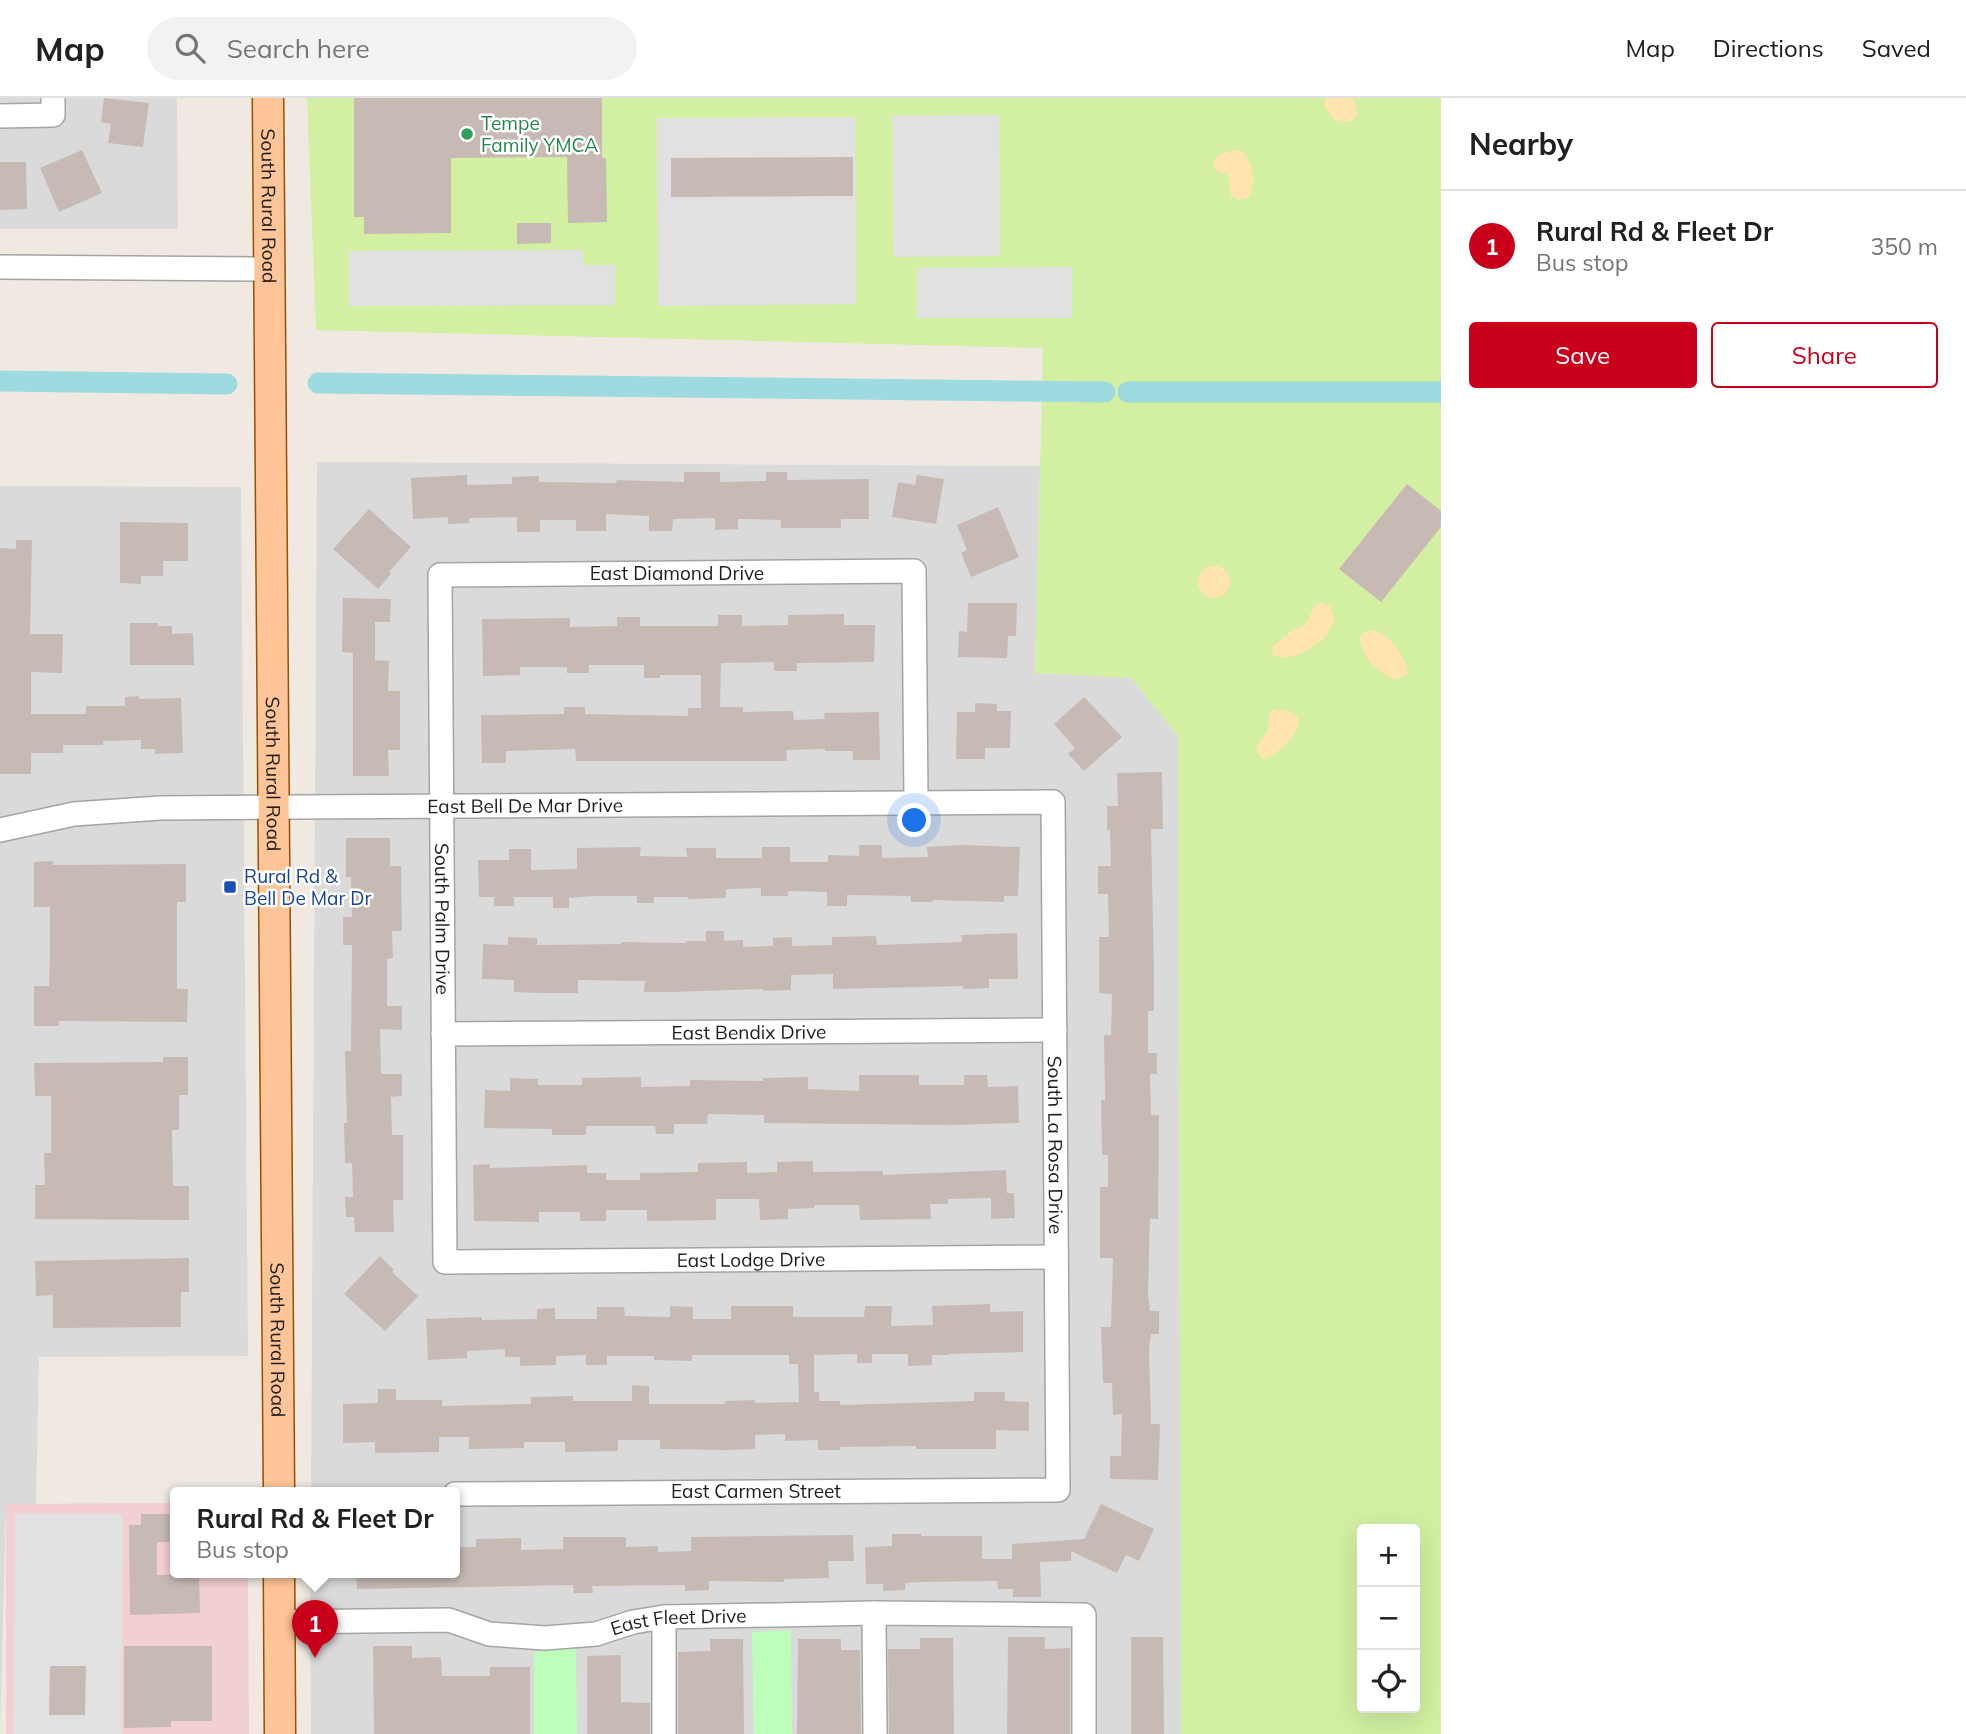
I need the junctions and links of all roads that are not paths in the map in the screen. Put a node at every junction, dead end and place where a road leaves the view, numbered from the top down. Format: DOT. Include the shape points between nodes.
graph roads {
  1 [pos="268,98"];
  2 [pos="53,107"];
  3 [pos="0,116"];
  4 [pos="0,267"];
  5 [pos="270,268"];
  6 [pos="440,575"];
  7 [pos="1053,802"];
  8 [pos="916,803"];
  9 [pos="273,807"];
  10 [pos="441,807"];
  11 [pos="0,830"];
  12 [pos="1055,1030"];
  13 [pos="443,1034"];
  14 [pos="1056,1257"];
  15 [pos="444,1262"];
  16 [pos="279,1487"];
  17 [pos="1058,1490"];
  18 [pos="460,1494"];
  19 [pos="279,1578"];
  20 [pos="874,1613"];
  21 [pos="664,1618"];
  22 [pos="279,1622"];
  23 [pos="280,1734"];
  24 [pos="664,1734"];
  25 [pos="876,1734"];
  26 [pos="1083,1734"];
  1 -- 5 [label="main road, South Rural Road"];
  2 -- 3 [label="street"];
  4 -- 5 [label="street"];
  5 -- 9 [label="main road, South Rural Road"];
  6 -- 8 [label="street, East Diamond Drive" via="914,571"];
  6 -- 10 [label="street, South Palm Drive"];
  7 -- 8 [label="street, East Bell De Mar Drive"];
  7 -- 12 [label="street, South La Rosa Drive"];
  8 -- 10 [label="street, East Bell De Mar Drive"];
  9 -- 10 [label="street, East Bell De Mar Drive"];
  9 -- 11 [label="street, East Bell De Mar Drive" via="119,810 74,814"];
  9 -- 16 [label="main road, South Rural Road"];
  10 -- 13 [label="street, South Palm Drive"];
  12 -- 13 [label="street, East Bendix Drive"];
  12 -- 14 [label="street, South La Rosa Drive"];
  13 -- 15 [label="street, South Palm Drive"];
  14 -- 15 [label="street, East Lodge Drive"];
  14 -- 17 [label="street, South La Rosa Drive"];
  17 -- 18 [label="street, East Carmen Street"];
  19 -- 22 [label="main road"];
  20 -- 21 [label="street, East Fleet Drive"];
  20 -- 25 [label="street"];
  20 -- 26 [label="street, East Fleet Drive" via="1083,1615"];
  21 -- 22 [label="street, East Fleet Drive" via="596,1634 545,1638 489,1634 449,1620"];
  21 -- 24 [label="street"];
  22 -- 23 [label="main road"];
}
